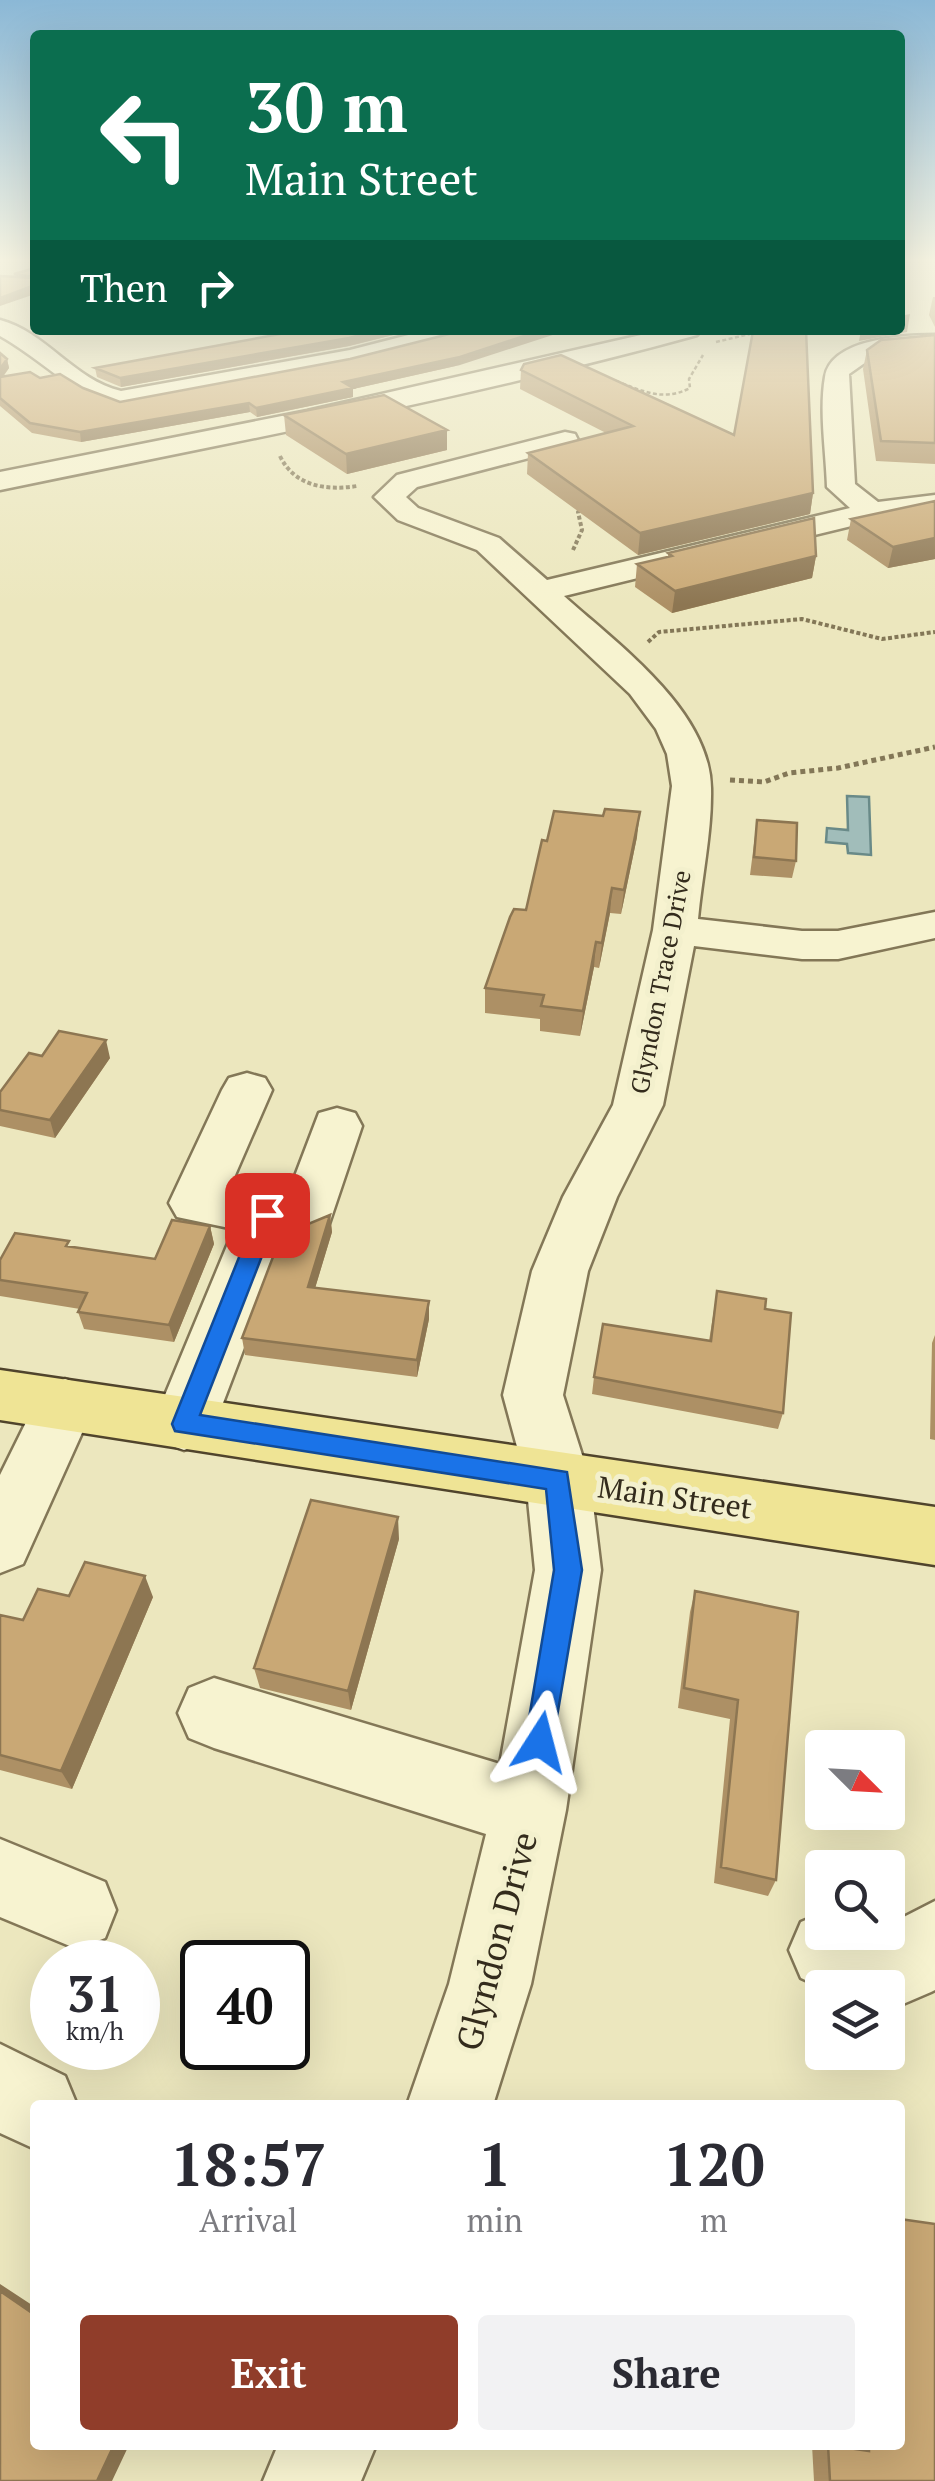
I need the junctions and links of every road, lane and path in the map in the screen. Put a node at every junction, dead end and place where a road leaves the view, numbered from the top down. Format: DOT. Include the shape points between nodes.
graph roads {
  1 [pos="69,374"];
  2 [pos="255,374"];
  3 [pos="514,374"];
  4 [pos="837,374"];
  5 [pos="565,440"];
  6 [pos="0,481"];
  7 [pos="596,501"];
  8 [pos="935,504"];
  9 [pos="872,512"];
  10 [pos="559,588"];
  11 [pos="935,632"];
  12 [pos="619,664"];
  13 [pos="935,748"];
  14 [pos="690,778"];
  15 [pos="935,925"];
  16 [pos="675,930"];
  17 [pos="247,1090"];
  18 [pos="337,1126"];
  19 [pos="267,1215"];
  20 [pos="0,1395"];
  21 [pos="65,1404"];
  22 [pos="184,1424"];
  23 [pos="558,1480"];
  24 [pos="935,1536"];
  25 [pos="0,1543"];
  26 [pos="214,1713"];
  27 [pos="530,1810"];
  28 [pos="0,1878"];
  29 [pos="77,1910"];
  30 [pos="935,1941"];
  31 [pos="829,1950"];
  32 [pos="0,2086"];
  33 [pos="452,2100"];
  34 [pos="30,2103"];
  35 [pos="325,2450"];
  36 [pos="312,2481"];
  1 -- 2 [label="street" via="92,392 120,399"];
  3 -- 6 [label="street"];
  4 -- 9 [label="street" via="841,486"];
  5 -- 10 [label="street, Glyndon Trace Drive" via="407,481 388,497 408,514 488,544"];
  7 -- 10 [label="path" via="578,512 582,530"];
  8 -- 9 [label="street"];
  9 -- 10 [label="street"];
  10 -- 12 [label="street, Glyndon Trace Drive"];
  11 -- 12 [label="path" via="882,639 802,619 659,632 650,636 643,657"];
  12 -- 14 [label="street, Glyndon Trace Drive" via="674,728"];
  13 -- 14 [label="path" via="764,782"];
  14 -- 16 [label="street, Glyndon Trace Drive"];
  15 -- 16 [label="street" via="838,945"];
  16 -- 23 [label="street, Glyndon Trace Drive" via="638,1105 560,1271 533,1395"];
  17 -- 19 [label="street" via="196,1203"];
  18 -- 19 [label="street" via="306,1220"];
  19 -- 22 [label="street"];
  20 -- 21 [label="main road, Main Street"];
  21 -- 22 [label="main road, Main Street"];
  21 -- 25 [label="street"];
  22 -- 23 [label="main road, Main Street"];
  23 -- 24 [label="main road, Main Street"];
  23 -- 27 [label="street, Glyndon Drive" via="568,1570"];
  26 -- 27 [label="street"];
  27 -- 33 [label="street, Glyndon Drive" via="490,1984"];
  28 -- 29 [label="street"];
  30 -- 31 [label="street" via="902,1964"];
  32 -- 34 [label="street"];
  35 -- 36 [label="street"];
}
